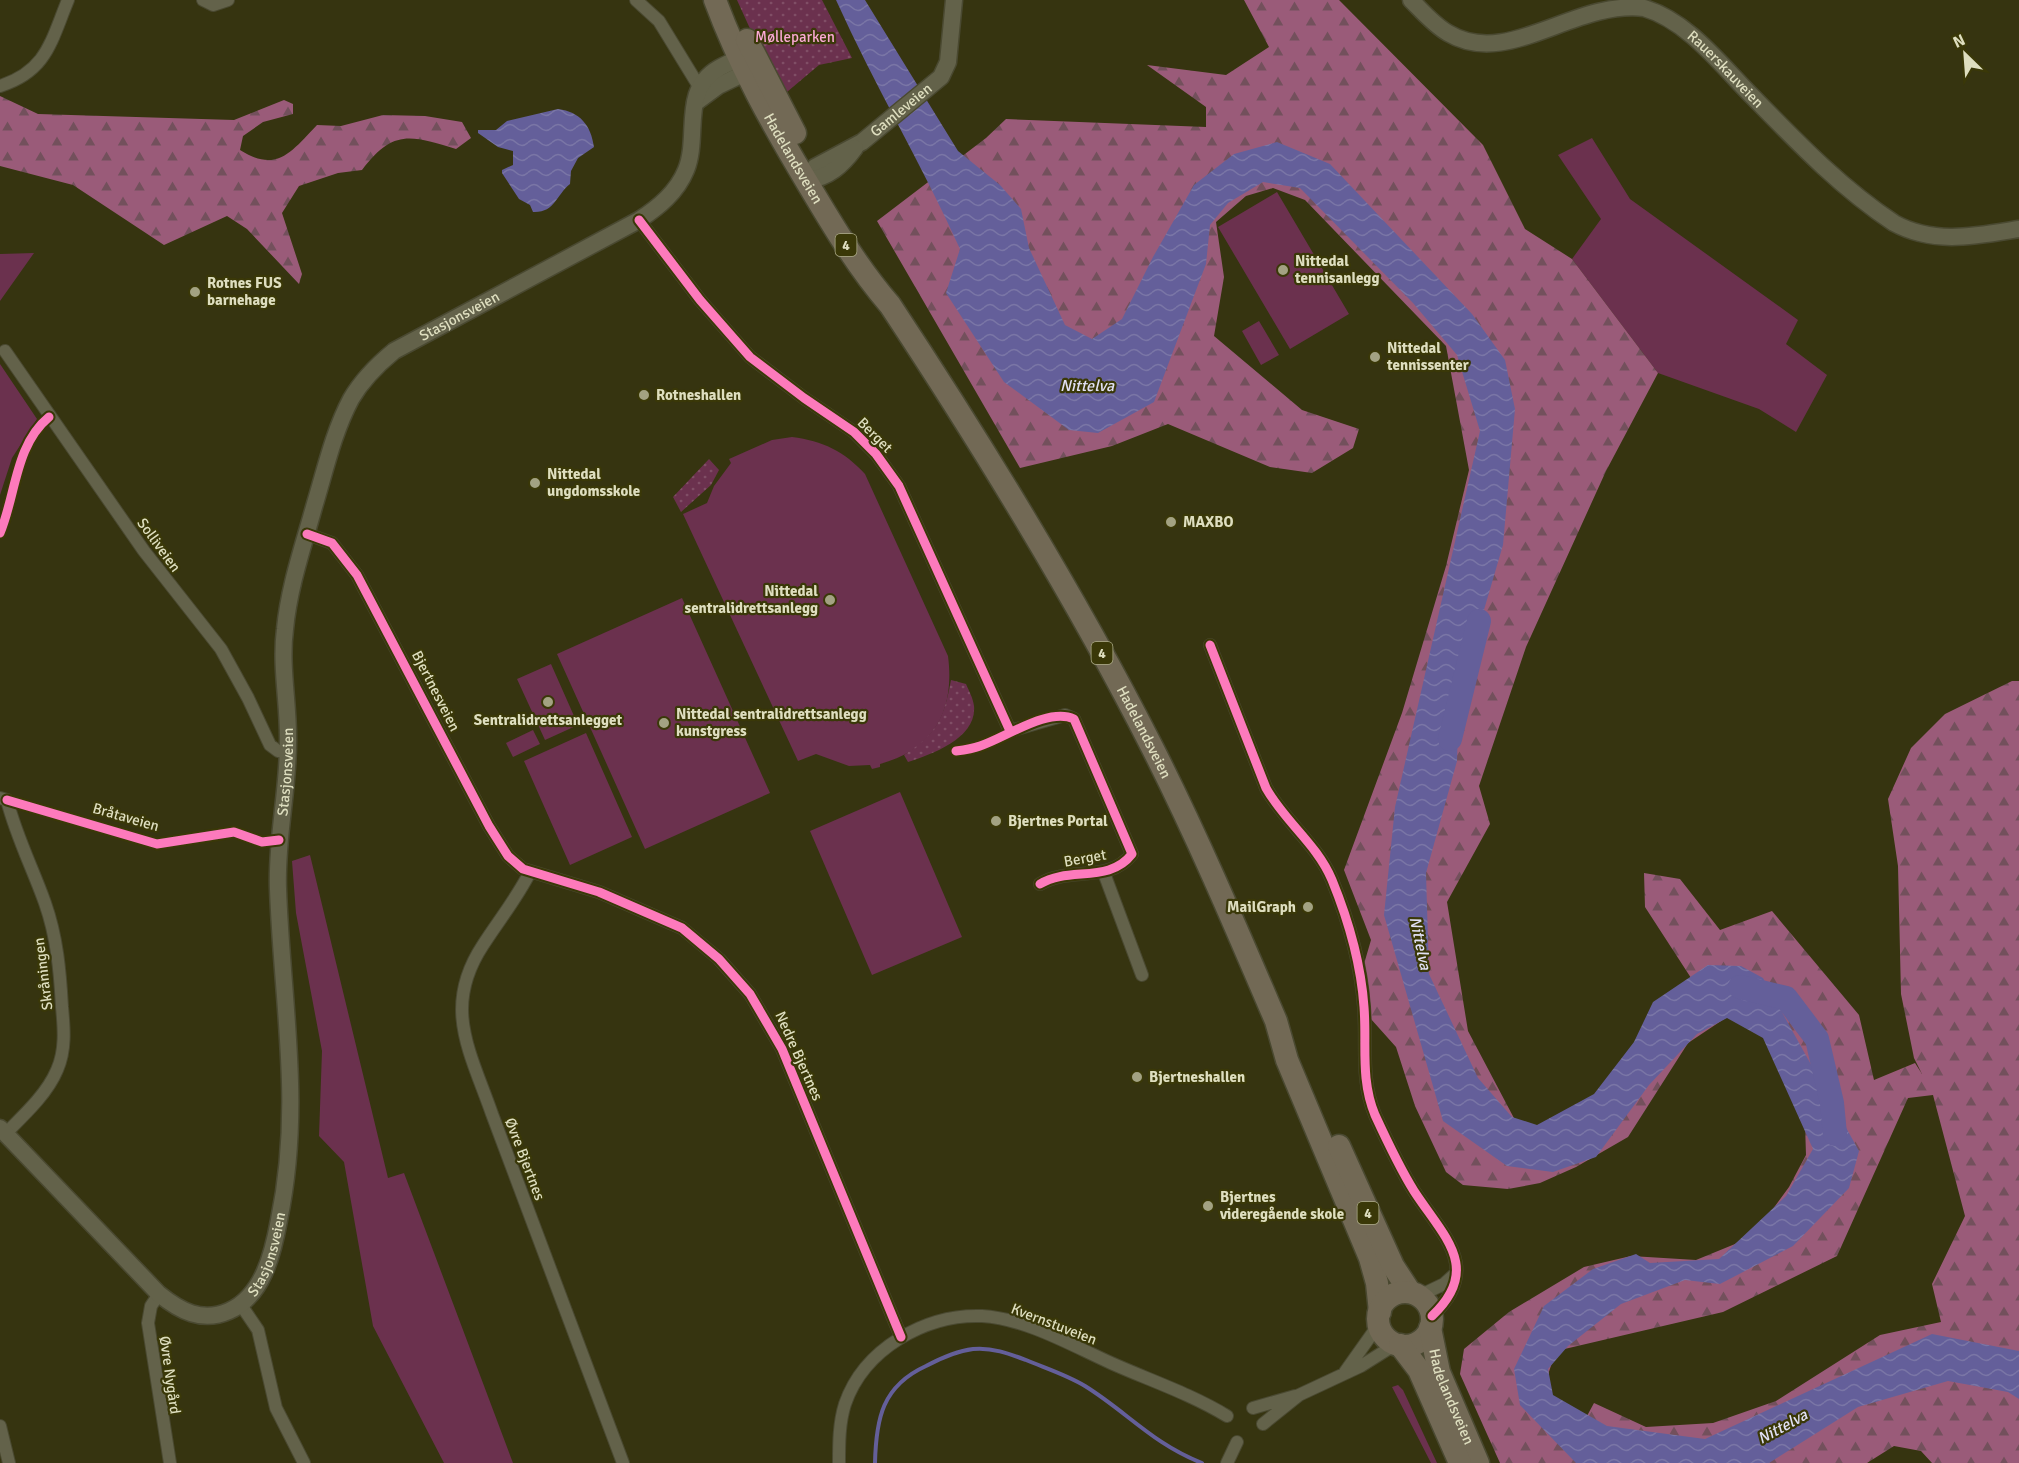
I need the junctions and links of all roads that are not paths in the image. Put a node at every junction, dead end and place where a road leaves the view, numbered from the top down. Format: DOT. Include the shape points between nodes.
graph roads {
  1 [pos="68,0"];
  2 [pos="203,0"];
  3 [pos="228,0"];
  4 [pos="636,0"];
  5 [pos="715,0"];
  6 [pos="729,0"];
  7 [pos="954,0"];
  8 [pos="1411,0"];
  9 [pos="747,64"];
  10 [pos="0,86"];
  11 [pos="700,95"];
  12 [pos="815,176"];
  13 [pos="639,220"];
  14 [pos="2019,229"];
  15 [pos="5,351"];
  16 [pos="307,534"];
  17 [pos="1210,645"];
  18 [pos="288,752"];
  19 [pos="3,799"];
  20 [pos="530,872"];
  21 [pos="1104,873"];
  22 [pos="1040,884"];
  23 [pos="1142,975"];
  24 [pos="1276,1021"];
  25 [pos="3,1131"];
  26 [pos="1455,1274"];
  27 [pos="159,1294"];
  28 [pos="1415,1294"];
  29 [pos="241,1305"];
  30 [pos="1379,1318"];
  31 [pos="1431,1322"];
  32 [pos="901,1337"];
  33 [pos="1398,1344"];
  34 [pos="1345,1372"];
  35 [pos="1299,1395"];
  36 [pos="1253,1408"];
  37 [pos="1227,1416"];
  38 [pos="1263,1424"];
  39 [pos="0,1426"];
  40 [pos="1237,1442"];
  41 [pos="9,1463"];
  42 [pos="170,1463"];
  43 [pos="304,1463"];
  44 [pos="623,1463"];
  45 [pos="839,1463"];
  46 [pos="1227,1463"];
  47 [pos="1460,1463"];
  48 [pos="1478,1463"];
  1 -- 10 [label="street" via="45,57 30,73"];
  2 -- 3 [label="street" via="213,5"];
  4 -- 11 [label="street" via="659,21"];
  5 -- 9 [label="highway, Hadelandsveien / 4"];
  6 -- 9 [label="highway, Hadelandsveien / 4"];
  7 -- 12 [label="main road, Gamleveien" via="948,62 941,77 855,147 844,163"];
  8 -- 14 [label="main road, Rauerskauveien" via="1450,34 1480,42 1510,39 1582,8 1603,4 1644,8 1662,15 1696,40 1827,171 1894,223 1906,230 1941,238"];
  9 -- 11 [label="main road" via="712,72"];
  9 -- 12 [label="highway, Hadelandsveien / 4"];
  11 -- 13 [label="main road, Stasjonsveien" via="691,121 691,152 686,172 669,196"];
  12 -- 24 [label="highway, Hadelandsveien / 4" via="878,274 890,305 1007,485 1094,638 1173,791"];
  13 -- 16 [label="main road, Stasjonsveien" via="424,333 374,369 350,401 338,430"];
  13 -- 21 [label="street, Berget" via="750,357 854,432 882,462 899,486 1010,731 1065,715 1074,719 1132,854 1119,867"];
  15 -- 18 [label="street, Solliveien" via="138,542 220,650 270,745"];
  16 -- 18 [label="main road, Stasjonsveien" via="290,594 283,647"];
  16 -- 20 [label="street, Bjertnesveien" via="332,543 352,568 496,838 514,862"];
  17 -- 26 [label="street" via="1266,788 1318,854 1337,892 1363,996 1364,1070 1372,1106 1407,1180 1452,1244"];
  18 -- 29 [label="main road, Stasjonsveien" via="278,875 292,1090 288,1167 266,1268"];
  19 -- 25 [label="street, Skråningen" via="56,939 63,1037 55,1075 23,1116"];
  20 -- 32 [label="street, Nedre Bjertnes" via="599,892 669,920 706,946 750,994 782,1049"];
  20 -- 44 [label="street, Øvre Bjertnes" via="471,967 462,990 461,1011 492,1114"];
  21 -- 22 [label="street, Berget"];
  21 -- 23 [label="street, Berget"];
  24 -- 28 [label="highway, Hadelandsveien / 4" via="1302,1059 1386,1253"];
  24 -- 30 [label="highway, Hadelandsveien / 4" via="1287,1060 1373,1267"];
  25 -- 27 [label="main road, Stasjonsveien"];
  26 -- 28 [label="street" via="1444,1284"];
  26 -- 31 [label="street" via="1452,1293"];
  27 -- 29 [label="main road, Stasjonsveien" via="197,1316 215,1316"];
  27 -- 42 [label="street, Øvre Nygård" via="151,1306 148,1323"];
  28 -- 30 [label="highway" via="1399,1293 1389,1298"];
  28 -- 31 [label="highway, 4" via="1429,1307"];
  29 -- 43 [label="street" via="258,1330 273,1398"];
  30 -- 33 [label="highway" via="1387,1338"];
  30 -- 34 [label="street"];
  31 -- 33 [label="highway" via="1416,1343"];
  31 -- 48 [label="highway, Hadelandsveien / 4" via="1439,1372"];
  32 -- 37 [label="street, Kvernstuveien" via="951,1320 981,1316 1005,1320"];
  32 -- 45 [label="street, Kvernstuveien" via="872,1360 854,1385 842,1414"];
  33 -- 34 [label="street"];
  33 -- 47 [label="highway, Hadelandsveien" via="1419,1370"];
  34 -- 35 [label="street"];
  35 -- 36 [label="street"];
  35 -- 38 [label="street"];
  39 -- 41 [label="street"];
  40 -- 46 [label="street"];
}
